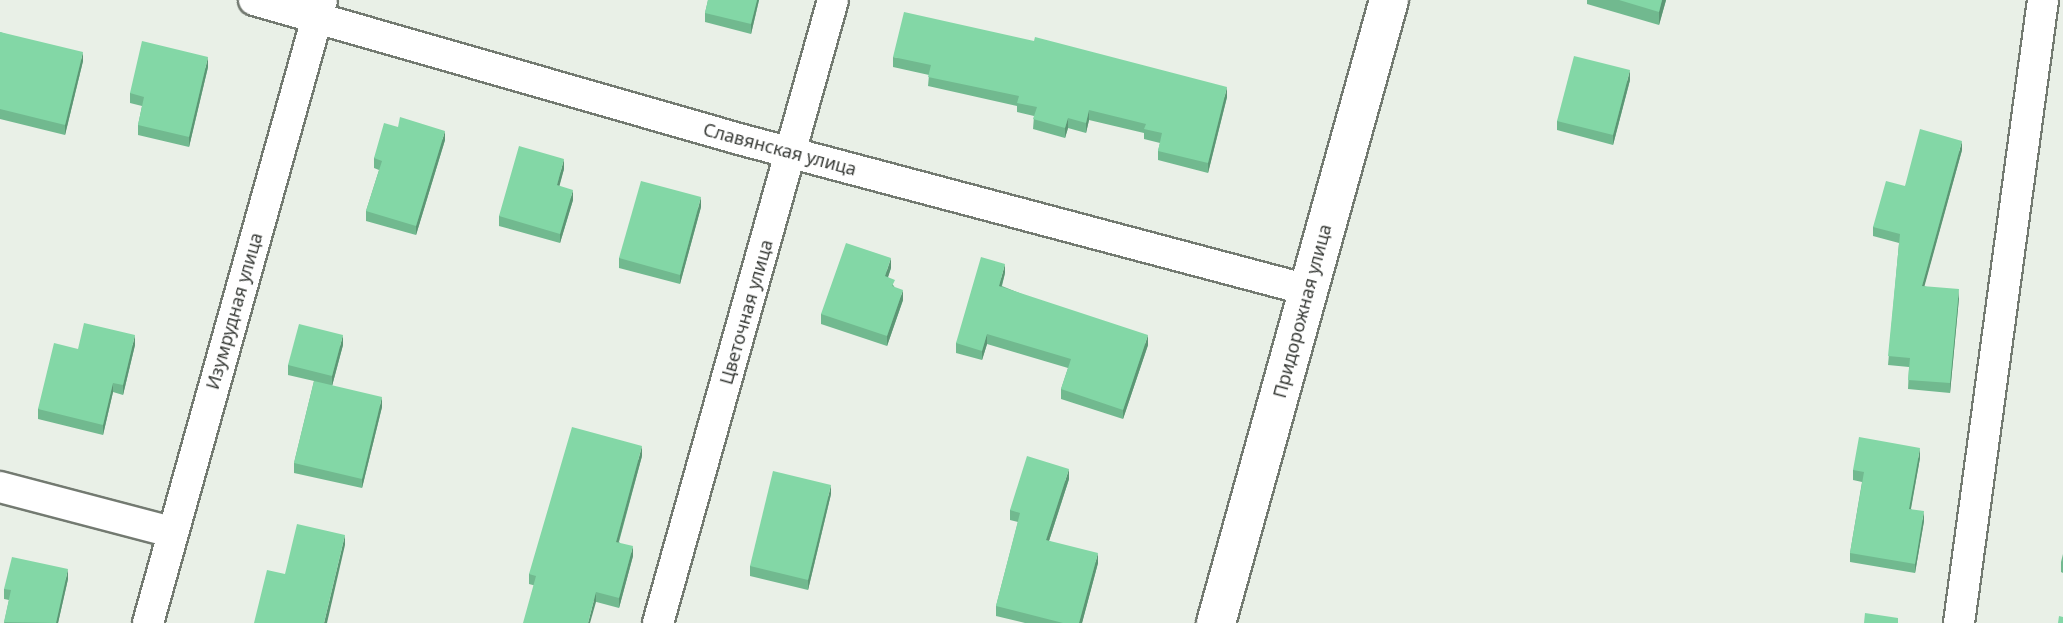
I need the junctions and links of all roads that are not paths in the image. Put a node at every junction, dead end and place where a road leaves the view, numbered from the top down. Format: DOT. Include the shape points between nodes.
graph roads {
  1 [pos="254,0"];
  2 [pos="833,0"];
  3 [pos="1389,0"];
  4 [pos="2043,0"];
  5 [pos="320,8"];
  6 [pos="791,153"];
  7 [pos="1308,290"];
  8 [pos="0,487"];
  9 [pos="173,532"];
  10 [pos="148,623"];
  11 [pos="658,623"];
  12 [pos="1216,623"];
  13 [pos="1959,623"];
  1 -- 5 [label="street, Славянская улица"];
  2 -- 6 [label="street, Цветочная улица"];
  3 -- 7 [label="street, Придорожная улица"];
  4 -- 13 [label="street"];
  5 -- 6 [label="street, Славянская улица"];
  5 -- 9 [label="street, Изумрудная улица"];
  6 -- 7 [label="street, Славянская улица"];
  6 -- 11 [label="street, Цветочная улица"];
  7 -- 12 [label="street, Придорожная улица"];
  8 -- 9 [label="street"];
  9 -- 10 [label="street, Изумрудная улица"];
}
